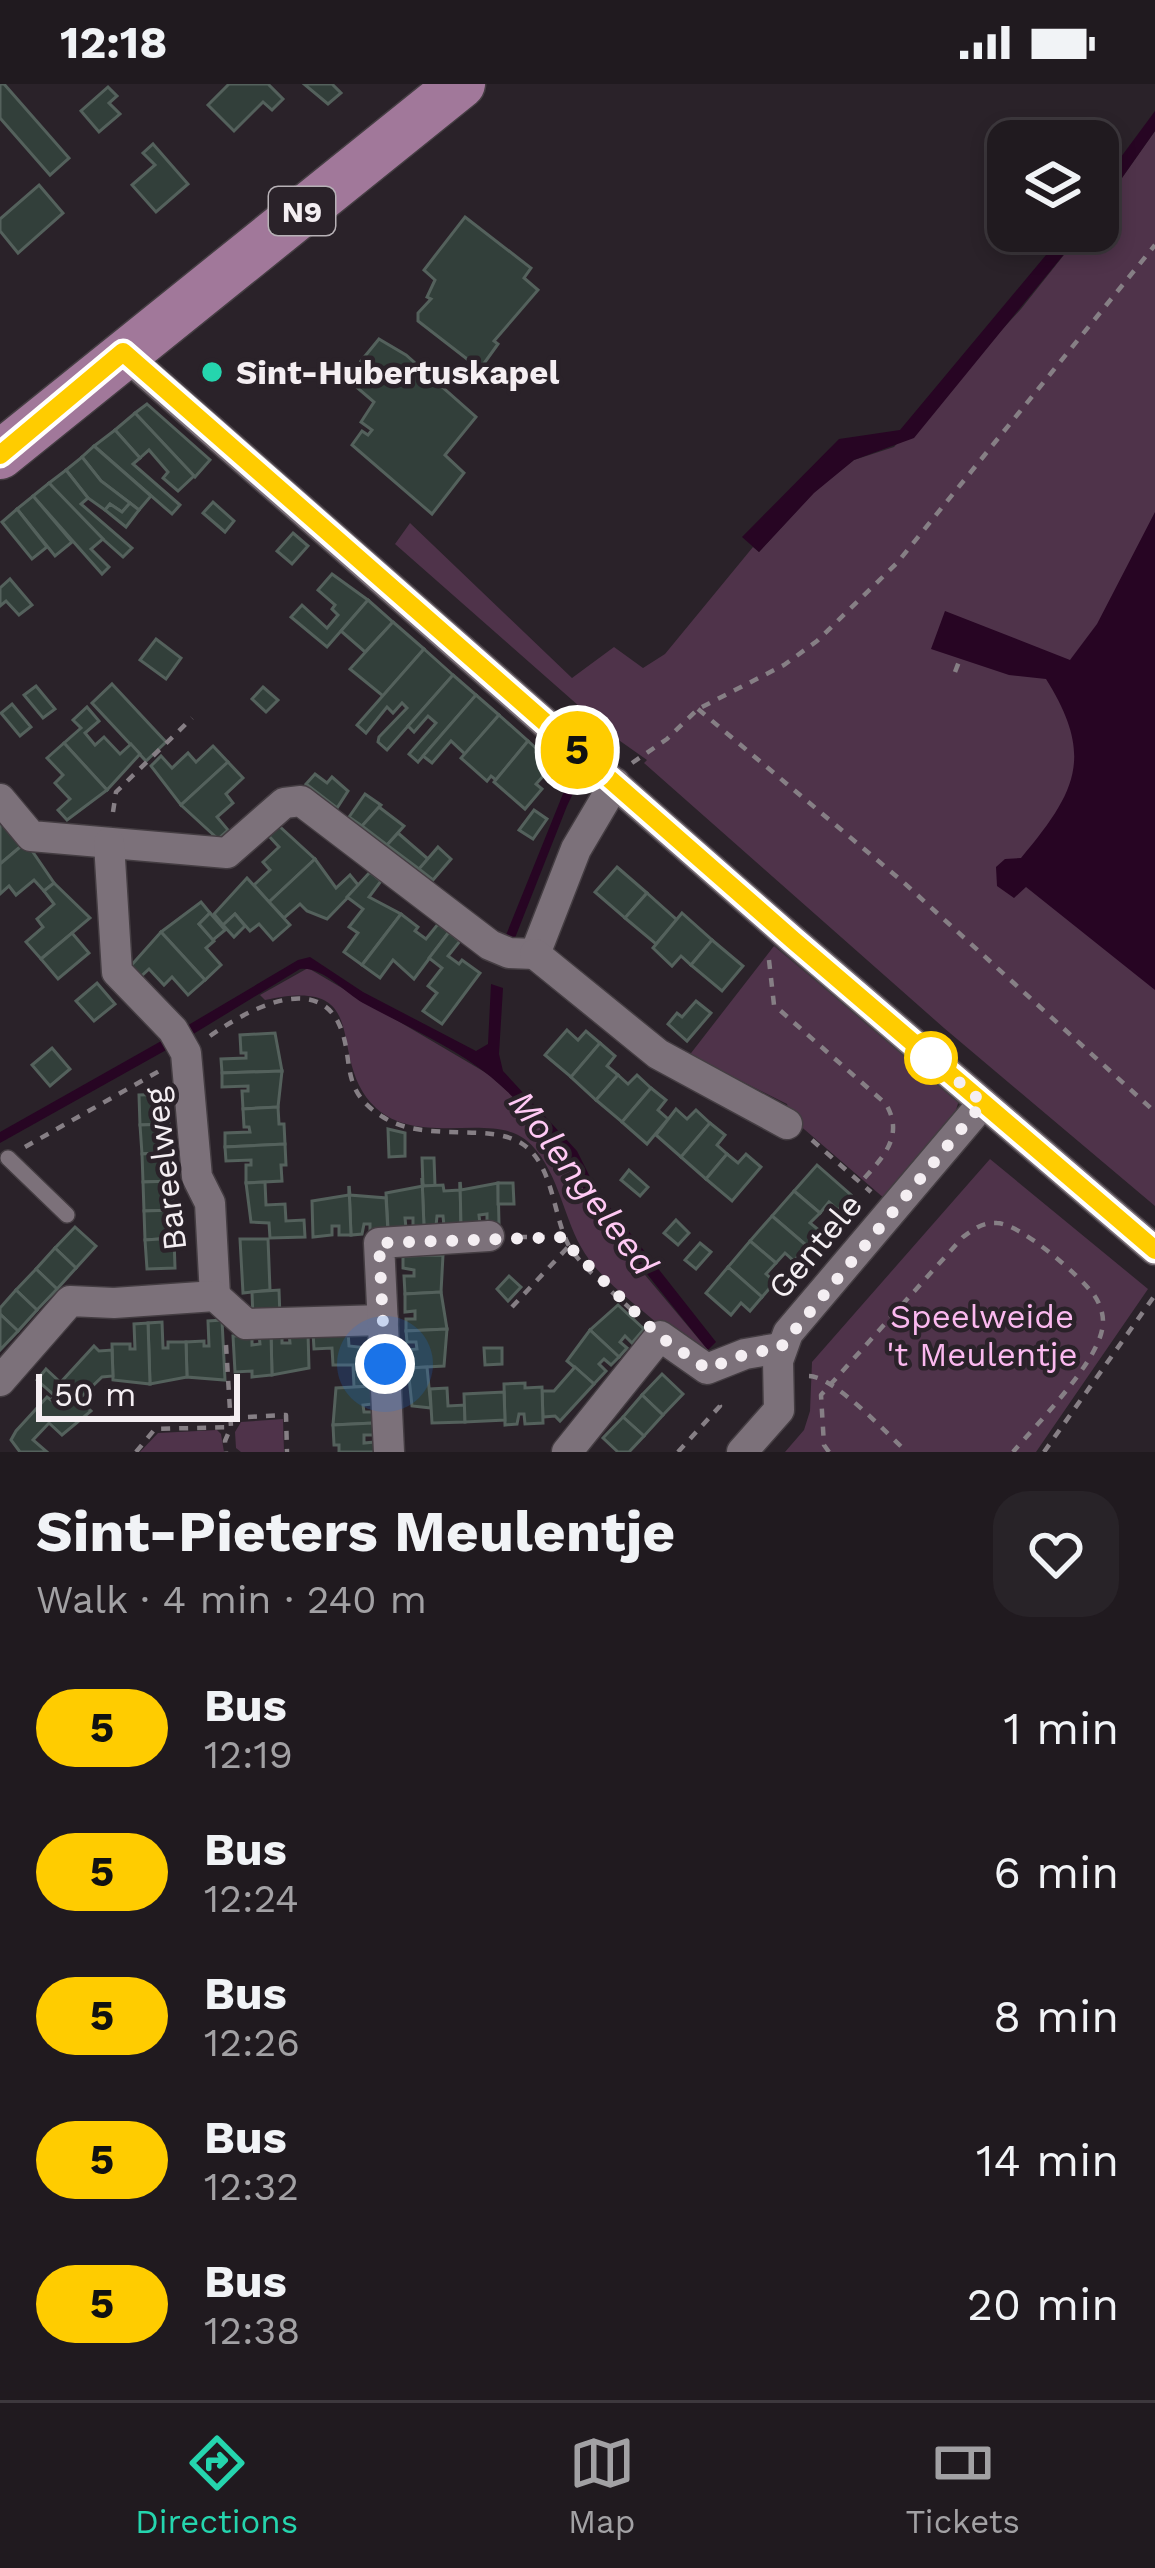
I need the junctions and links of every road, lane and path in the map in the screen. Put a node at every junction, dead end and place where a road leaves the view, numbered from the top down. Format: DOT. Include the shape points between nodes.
graph roads {
  1 [pos="460,84"];
  2 [pos="1155,245"];
  3 [pos="123,352"];
  4 [pos="0,455"];
  5 [pos="960,659"];
  6 [pos="955,672"];
  7 [pos="698,709"];
  8 [pos="192,718"];
  9 [pos="622,774"];
  10 [pos="0,799"];
  11 [pos="109,843"];
  12 [pos="768,948"];
  13 [pos="535,954"];
  14 [pos="187,1053"];
  15 [pos="983,1103"];
  16 [pos="1155,1112"];
  17 [pos="787,1124"];
  18 [pos="8,1158"];
  19 [pos="861,1182"];
  20 [pos="892,1210"];
  21 [pos="67,1215"];
  22 [pos="488,1237"];
  23 [pos="566,1237"];
  24 [pos="569,1246"];
  25 [pos="1155,1250"];
  26 [pos="1155,1295"];
  27 [pos="219,1300"];
  28 [pos="512,1307"];
  29 [pos="383,1320"];
  30 [pos="659,1336"];
  31 [pos="780,1348"];
  32 [pos="707,1369"];
  33 [pos="0,1381"];
  34 [pos="832,1386"];
  35 [pos="806,1393"];
  36 [pos="230,1418"];
  37 [pos="231,1427"];
  38 [pos="136,1452"];
  39 [pos="226,1452"];
  40 [pos="287,1452"];
  41 [pos="389,1452"];
  42 [pos="567,1452"];
  43 [pos="678,1452"];
  44 [pos="742,1452"];
  45 [pos="829,1452"];
  46 [pos="908,1452"];
  47 [pos="1013,1452"];
  48 [pos="1045,1452"];
  1 -- 3 [label="main road, N9"];
  2 -- 7 [label="path" via="852,611 784,665"];
  3 -- 4 [label="main road, N9"];
  3 -- 9 [label="street"];
  5 -- 6 [label="path"];
  7 -- 9 [label="path"];
  7 -- 16 [label="path"];
  8 -- 11 [label="path" via="116,792"];
  9 -- 13 [label="street" via="576,849"];
  9 -- 15 [label="street"];
  10 -- 11 [label="street" via="32,836"];
  11 -- 13 [label="street" via="227,853 284,803 301,801 490,945"];
  11 -- 14 [label="street, Bareelweg" via="117,972"];
  12 -- 19 [label="path" via="775,1005 891,1113 889,1150"];
  13 -- 17 [label="street" via="658,1054"];
  14 -- 18 [label="path"];
  14 -- 23 [label="path" via="254,1010 313,1000 340,1026 351,1083 365,1104 402,1126 521,1143 537,1159"];
  14 -- 27 [label="street, Bareelweg" via="197,1178 210,1203"];
  15 -- 20 [label="street, Gentele"];
  15 -- 25 [label="street"];
  17 -- 19 [label="path"];
  18 -- 21 [label="lane"];
  19 -- 20 [label="path"];
  20 -- 31 [label="street, Gentele"];
  22 -- 23 [label="path"];
  22 -- 29 [label="street" via="379,1243"];
  23 -- 24 [label="path"];
  24 -- 28 [label="path"];
  24 -- 30 [label="path"];
  26 -- 48 [label="path"];
  27 -- 29 [label="street" via="246,1324"];
  27 -- 33 [label="street" via="70,1301"];
  27 -- 36 [label="path"];
  29 -- 41 [label="street"];
  30 -- 32 [label="street"];
  30 -- 42 [label="street"];
  31 -- 32 [label="street"];
  31 -- 44 [label="street, Gentele" via="779,1410"];
  32 -- 43 [label="path" via="720,1406"];
  34 -- 35 [label="path" via="804,1376"];
  34 -- 45 [label="path" via="821,1395"];
  34 -- 46 [label="path"];
  34 -- 47 [label="path" via="963,1237 985,1224 1019,1229 1092,1292 1103,1327 1095,1349"];
  36 -- 37 [label="path"];
  36 -- 40 [label="path" via="286,1415"];
  37 -- 38 [label="path" via="155,1429"];
  37 -- 39 [label="path"];
}
